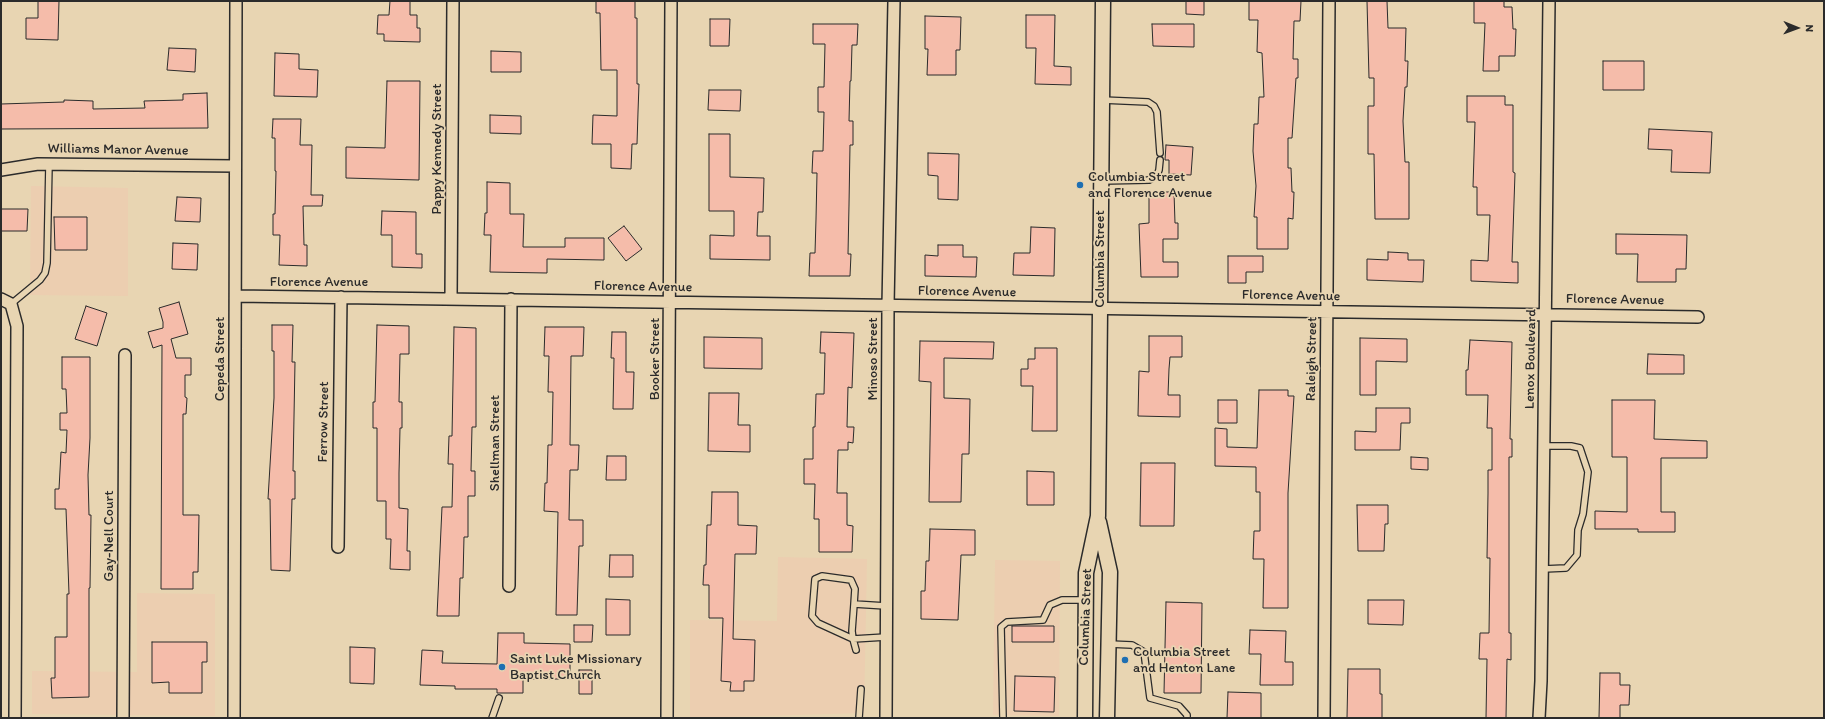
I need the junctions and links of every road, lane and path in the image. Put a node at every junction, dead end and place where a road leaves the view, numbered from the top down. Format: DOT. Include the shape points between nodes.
graph roads {
  1 [pos="236,1"];
  2 [pos="453,1"];
  3 [pos="671,1"];
  4 [pos="894,1"];
  5 [pos="1103,1"];
  6 [pos="1329,1"];
  7 [pos="1549,1"];
  8 [pos="1102,100"];
  9 [pos="1160,153"];
  10 [pos="1160,160"];
  11 [pos="49,164"];
  12 [pos="235,166"];
  13 [pos="1,170"];
  14 [pos="1101,181"];
  15 [pos="236,296"];
  16 [pos="340,296"];
  17 [pos="451,298"];
  18 [pos="511,300"];
  19 [pos="6,301"];
  20 [pos="670,303"];
  21 [pos="888,305"];
  22 [pos="1100,309"];
  23 [pos="1327,312"];
  24 [pos="1546,314"];
  25 [pos="1698,317"];
  26 [pos="125,355"];
  27 [pos="1544,446"];
  28 [pos="1098,516"];
  29 [pos="338,547"];
  30 [pos="1543,569"];
  31 [pos="509,586"];
  32 [pos="1085,600"];
  33 [pos="854,604"];
  34 [pos="886,606"];
  35 [pos="886,637"];
  36 [pos="852,639"];
  37 [pos="1108,644"];
  38 [pos="856,650"];
  39 [pos="860,689"];
  40 [pos="499,698"];
  41 [pos="16,718"];
  42 [pos="123,718"];
  43 [pos="234,718"];
  44 [pos="492,718"];
  45 [pos="667,718"];
  46 [pos="859,718"];
  47 [pos="886,718"];
  48 [pos="1003,718"];
  49 [pos="1084,718"];
  50 [pos="1107,718"];
  51 [pos="1187,718"];
  52 [pos="1324,718"];
  53 [pos="1540,718"];
  1 -- 12 [label="street, Cepeda Street"];
  2 -- 17 [label="street, Pappy Kennedy Street"];
  3 -- 20 [label="street, Booker Street"];
  4 -- 21 [label="street, Minoso Street"];
  5 -- 8 [label="street, Columbia Street"];
  6 -- 23 [label="street, Raleigh Street"];
  7 -- 24 [label="street, Lenox Boulevard"];
  8 -- 9 [label="lane" via="1148,102 1154,106 1157,112"];
  8 -- 14 [label="street, Columbia Street"];
  10 -- 14 [label="lane" via="1157,175 1149,180"];
  11 -- 12 [label="street, Williams Manor Avenue"];
  11 -- 13 [label="street, Williams Manor Avenue"];
  11 -- 19 [label="lane" via="45,273 40,280"];
  12 -- 15 [label="street, Cepeda Street"];
  14 -- 22 [label="street, Columbia Street"];
  15 -- 16 [label="street, Florence Avenue"];
  15 -- 43 [label="street, Cepeda Street"];
  16 -- 17 [label="street, Florence Avenue"];
  16 -- 29 [label="street, Ferrow Street"];
  17 -- 18 [label="street, Florence Avenue"];
  18 -- 20 [label="street, Florence Avenue"];
  18 -- 31 [label="street, Shellman Street"];
  19 -- 41 [label="street" via="17,326"];
  20 -- 21 [label="street, Florence Avenue"];
  20 -- 45 [label="street, Booker Street"];
  21 -- 22 [label="street, Florence Avenue"];
  21 -- 34 [label="street, Minoso Street"];
  22 -- 23 [label="street, Florence Avenue"];
  22 -- 28 [label="street, Columbia Street"];
  23 -- 24 [label="street, Florence Avenue"];
  23 -- 52 [label="street, Raleigh Street"];
  24 -- 25 [label="street, Florence Avenue"];
  24 -- 27 [label="street, Lenox Boulevard"];
  26 -- 42 [label="street, Gay-Nell Court"];
  27 -- 30 [label="street, Lenox Boulevard"];
  27 -- 30 [label="lane" via="1580,448 1588,472 1583,514 1578,530 1577,555 1566,568"];
  28 -- 32 [label="street, Columbia Street" via="1086,573"];
  28 -- 37 [label="street, Columbia Street" via="1110,572"];
  30 -- 53 [label="street, Lenox Boulevard"];
  32 -- 48 [label="lane" via="1062,600 1050,605 1043,620 1007,622 1001,627"];
  32 -- 49 [label="street, Columbia Street"];
  33 -- 34 [label="lane"];
  33 -- 36 [label="lane"];
  33 -- 36 [label="lane" via="855,589 851,580 822,576 815,579 812,616 818,623"];
  34 -- 35 [label="street, Minoso Street"];
  35 -- 36 [label="lane"];
  35 -- 47 [label="street, Minoso Street"];
  36 -- 38 [label="lane"];
  37 -- 50 [label="street, Columbia Street"];
  37 -- 51 [label="lane" via="1132,645 1144,652 1150,698 1179,706"];
  39 -- 46 [label="lane"];
  40 -- 44 [label="lane"];
}
